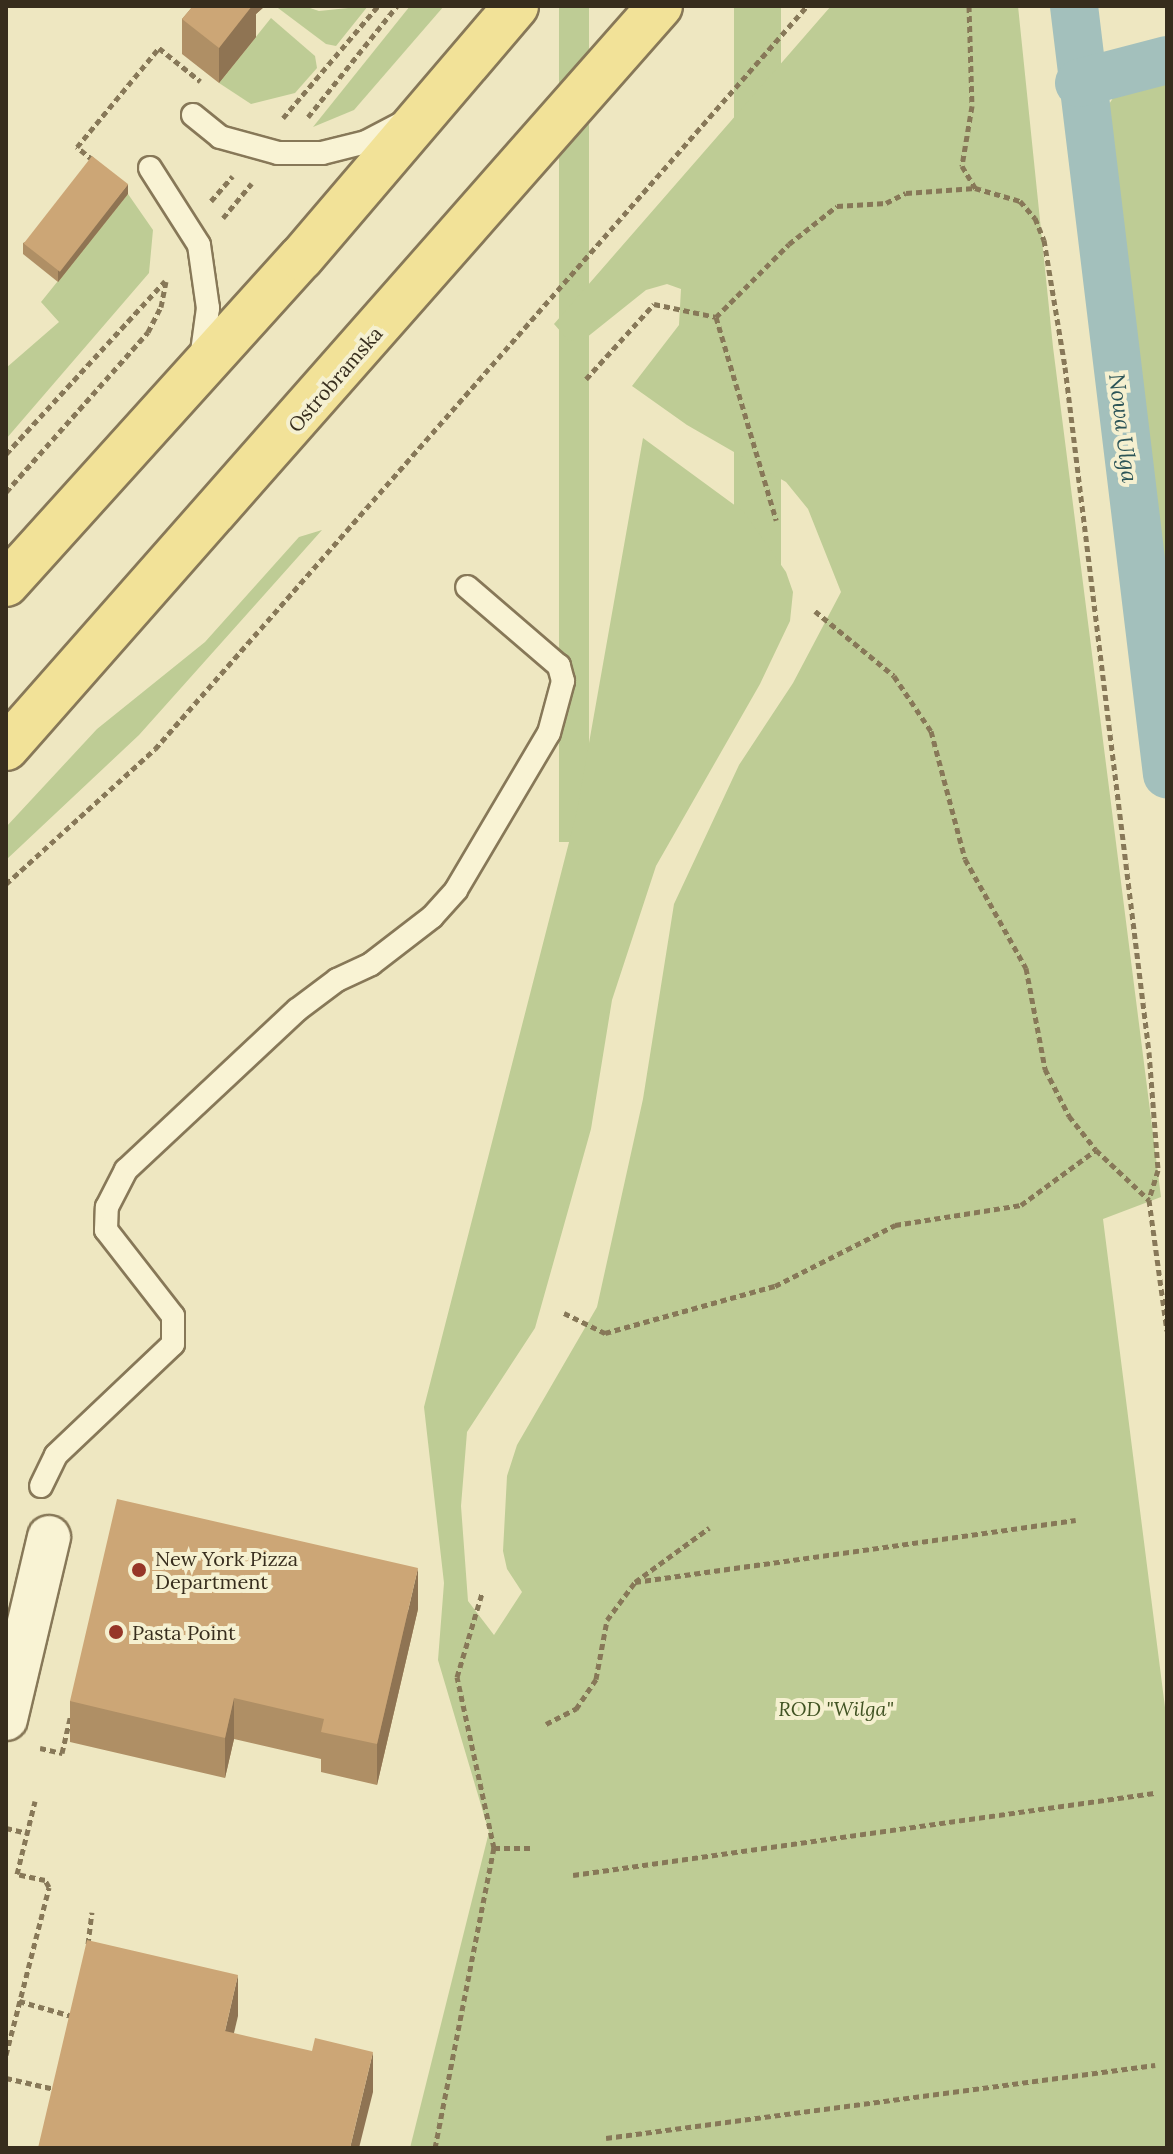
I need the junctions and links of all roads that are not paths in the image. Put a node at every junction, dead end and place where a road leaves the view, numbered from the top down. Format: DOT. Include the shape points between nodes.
graph roads {
  1 [pos="516,6"];
  2 [pos="660,6"];
  3 [pos="446,87"];
  4 [pos="193,115"];
  5 [pos="150,168"];
  6 [pos="199,371"];
  7 [pos="6,584"];
  8 [pos="467,587"];
  9 [pos="6,748"];
  10 [pos="41,1486"];
  11 [pos="49,1537"];
  12 [pos="20,1732"];
  1 -- 3 [label="main road"];
  2 -- 9 [label="main road, Ostrobramska"];
  3 -- 4 [label="lane" via="405,121 366,142 322,153 255,150 220,137"];
  3 -- 6 [label="main road"];
  5 -- 6 [label="lane" via="199,245 208,308"];
  6 -- 7 [label="main road"];
  8 -- 10 [label="lane" via="559,666 563,681 549,733 456,890 432,917 371,964 337,980 297,1010 126,1170 107,1207 106,1230 173,1316 173,1344 56,1455"];
  11 -- 12 [label="street"];
}
